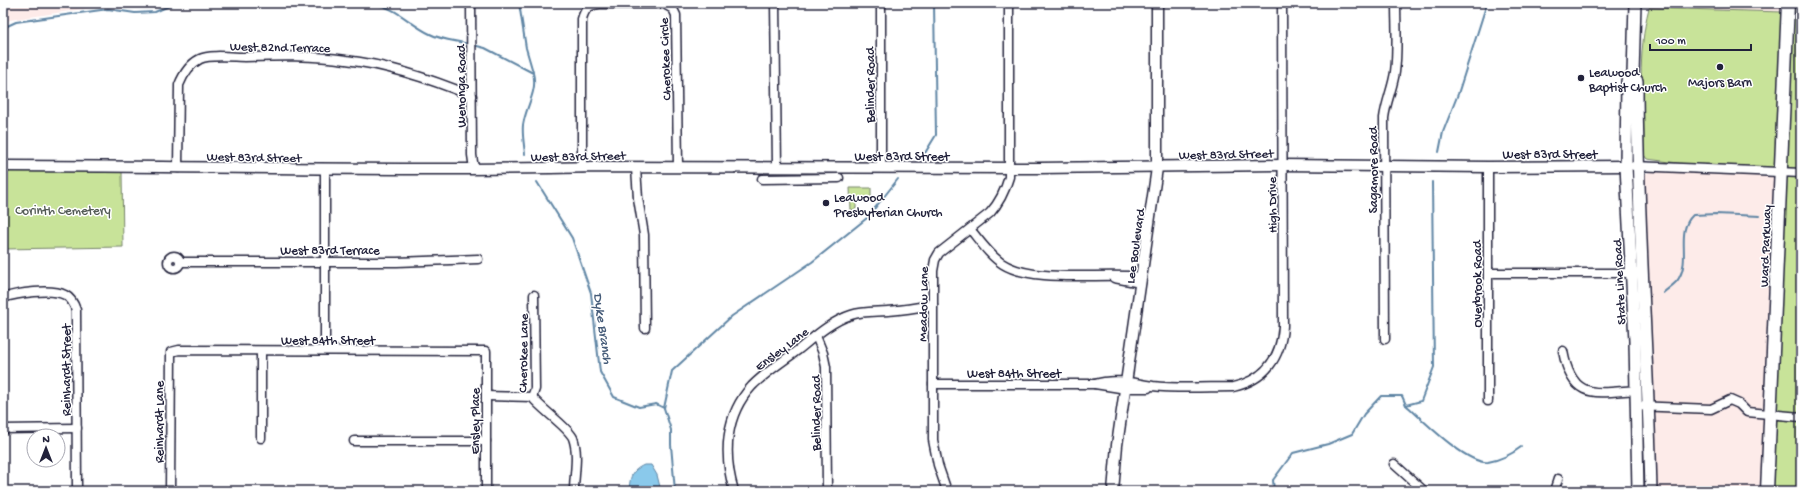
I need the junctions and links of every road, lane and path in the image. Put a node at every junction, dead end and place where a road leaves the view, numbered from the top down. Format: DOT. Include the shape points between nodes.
graph roads {
  1 [pos="471,3"];
  2 [pos="775,3"];
  3 [pos="881,3"];
  4 [pos="1010,3"];
  5 [pos="1157,3"];
  6 [pos="1282,3"];
  7 [pos="1396,3"];
  8 [pos="1635,3"];
  9 [pos="1788,3"];
  10 [pos="1633,75"];
  11 [pos="472,96"];
  12 [pos="1282,165"];
  13 [pos="3,166"];
  14 [pos="1384,166"];
  15 [pos="1626,166"];
  16 [pos="1638,166"];
  17 [pos="678,167"];
  18 [pos="777,167"];
  19 [pos="1488,167"];
  20 [pos="178,168"];
  21 [pos="582,168"];
  22 [pos="636,168"];
  23 [pos="881,168"];
  24 [pos="1010,168"];
  25 [pos="1158,168"];
  26 [pos="474,169"];
  27 [pos="325,170"];
  28 [pos="1781,172"];
  29 [pos="1801,173"];
  30 [pos="839,178"];
  31 [pos="762,179"];
  32 [pos="970,229"];
  33 [pos="478,259"];
  34 [pos="324,261"];
  35 [pos="181,262"];
  36 [pos="1488,273"];
  37 [pos="1637,273"];
  38 [pos="1142,280"];
  39 [pos="534,294"];
  40 [pos="3,298"];
  41 [pos="933,305"];
  42 [pos="645,328"];
  43 [pos="816,336"];
  44 [pos="1385,339"];
  45 [pos="325,350"];
  46 [pos="261,351"];
  47 [pos="486,351"];
  48 [pos="1563,351"];
  49 [pos="171,352"];
  50 [pos="933,384"];
  51 [pos="1126,385"];
  52 [pos="1238,386"];
  53 [pos="1636,390"];
  54 [pos="486,396"];
  55 [pos="532,397"];
  56 [pos="1488,401"];
  57 [pos="1636,406"];
  58 [pos="1649,407"];
  59 [pos="1771,415"];
  60 [pos="1801,417"];
  61 [pos="77,428"];
  62 [pos="3,429"];
  63 [pos="261,438"];
  64 [pos="354,441"];
  65 [pos="486,441"];
  66 [pos="1394,464"];
  67 [pos="1558,479"];
  68 [pos="77,491"];
  69 [pos="170,491"];
  70 [pos="486,491"];
  71 [pos="574,491"];
  72 [pos="734,491"];
  73 [pos="827,491"];
  74 [pos="947,491"];
  75 [pos="1113,491"];
  76 [pos="1424,491"];
  77 [pos="1554,491"];
  78 [pos="1638,491"];
  79 [pos="1651,491"];
  80 [pos="1767,491"];
  1 -- 11 [label="street, Wenonga Road"];
  2 -- 18 [label="street"];
  3 -- 23 [label="street, Belinder Road"];
  4 -- 24 [label="street, Meadow Lane"];
  5 -- 25 [label="street, Lee Boulevard"];
  6 -- 12 [label="street, High Drive"];
  7 -- 14 [label="street, Sagamore Road" via="1395,74 1386,106"];
  8 -- 10 [label="main road, State Line Road"];
  9 -- 28 [label="main road, Ward Parkway"];
  10 -- 15 [label="main road, State Line Road" via="1627,81"];
  10 -- 16 [label="main road, State Line Road" via="1637,81"];
  11 -- 20 [label="street, West 82nd Terrace" via="407,72 345,60 284,56 200,59 184,74 179,85"];
  11 -- 26 [label="street, Wenonga Road"];
  12 -- 14 [label="street, West 83rd Street"];
  12 -- 25 [label="street, West 83rd Street"];
  12 -- 52 [label="street, High Drive" via="1282,338 1275,358 1266,370"];
  13 -- 20 [label="street, West 83rd Street"];
  14 -- 19 [label="street, West 83rd Street"];
  14 -- 44 [label="street, Sagamore Road"];
  15 -- 16 [label="street, West 83rd Street"];
  15 -- 19 [label="street, West 83rd Street"];
  15 -- 37 [label="main road, State Line Road"];
  16 -- 28 [label="street, West 83rd Street"];
  16 -- 37 [label="main road, State Line Road"];
  17 -- 18 [label="street, West 83rd Street"];
  17 -- 21 [label="street, Cherokee Circle" via="676,14 664,4 600,4 591,5 584,10 582,19"];
  17 -- 22 [label="street, West 83rd Street"];
  18 -- 23 [label="street, West 83rd Street"];
  19 -- 36 [label="street, Overbrook Road"];
  20 -- 27 [label="street, West 83rd Street"];
  21 -- 22 [label="street, West 83rd Street"];
  21 -- 26 [label="street, West 83rd Street"];
  22 -- 42 [label="street" via="644,236"];
  23 -- 24 [label="street, West 83rd Street"];
  24 -- 25 [label="street, West 83rd Street"];
  24 -- 32 [label="street, Meadow Lane" via="1007,183 997,205"];
  25 -- 38 [label="street, Lee Boulevard"];
  26 -- 27 [label="street, West 83rd Street"];
  27 -- 34 [label="street"];
  28 -- 29 [label="street, West 83rd Street"];
  28 -- 59 [label="main road, Ward Parkway"];
  30 -- 31 [label="street"];
  32 -- 38 [label="street" via="994,257 1014,270"];
  32 -- 41 [label="street, Meadow Lane" via="949,244 935,260"];
  33 -- 34 [label="street, West 83rd Terrace"];
  34 -- 35 [label="street, West 83rd Terrace"];
  34 -- 45 [label="street"];
  36 -- 37 [label="street"];
  36 -- 56 [label="street, Overbrook Road"];
  37 -- 53 [label="main road, State Line Road"];
  37 -- 58 [label="main road, State Line Road"];
  38 -- 51 [label="street, Lee Boulevard"];
  39 -- 55 [label="street, Cherokee Lane" via="535,389"];
  40 -- 61 [label="street, Reinhardt Street" via="42,292 64,294 70,298 76,310"];
  41 -- 43 [label="street, Ensley Lane" via="858,313 840,320"];
  41 -- 50 [label="street, Meadow Lane"];
  43 -- 72 [label="street, Ensley Lane" via="760,379 735,409 727,441 729,471"];
  43 -- 73 [label="street, Belinder Road" via="826,367"];
  45 -- 46 [label="street, West 84th Street"];
  45 -- 47 [label="street, West 84th Street"];
  46 -- 49 [label="street, West 84th Street"];
  46 -- 63 [label="street"];
  47 -- 54 [label="street, Ensley Place"];
  48 -- 53 [label="street" via="1571,378 1584,390"];
  49 -- 69 [label="street, Reinhardt Lane"];
  50 -- 51 [label="street, West 84th Street" via="1095,384 1105,381"];
  50 -- 74 [label="street, Meadow Lane" via="934,448"];
  51 -- 52 [label="street, West 84th Street"];
  51 -- 75 [label="street, Lee Boulevard"];
  53 -- 57 [label="main road, State Line Road"];
  54 -- 55 [label="street"];
  54 -- 65 [label="street, Ensley Place"];
  55 -- 71 [label="street, Cherokee Lane" via="573,438"];
  57 -- 58 [label="street"];
  57 -- 78 [label="main road, State Line Road"];
  58 -- 59 [label="street" via="1711,409 1730,400 1739,404 1746,412"];
  58 -- 79 [label="main road, State Line Road"];
  59 -- 60 [label="street"];
  59 -- 80 [label="main road, Ward Parkway"];
  61 -- 62 [label="street"];
  61 -- 68 [label="street, Reinhardt Street"];
  64 -- 65 [label="street"];
  65 -- 70 [label="street, Ensley Place"];
  66 -- 76 [label="street"];
  67 -- 77 [label="street"];
}
